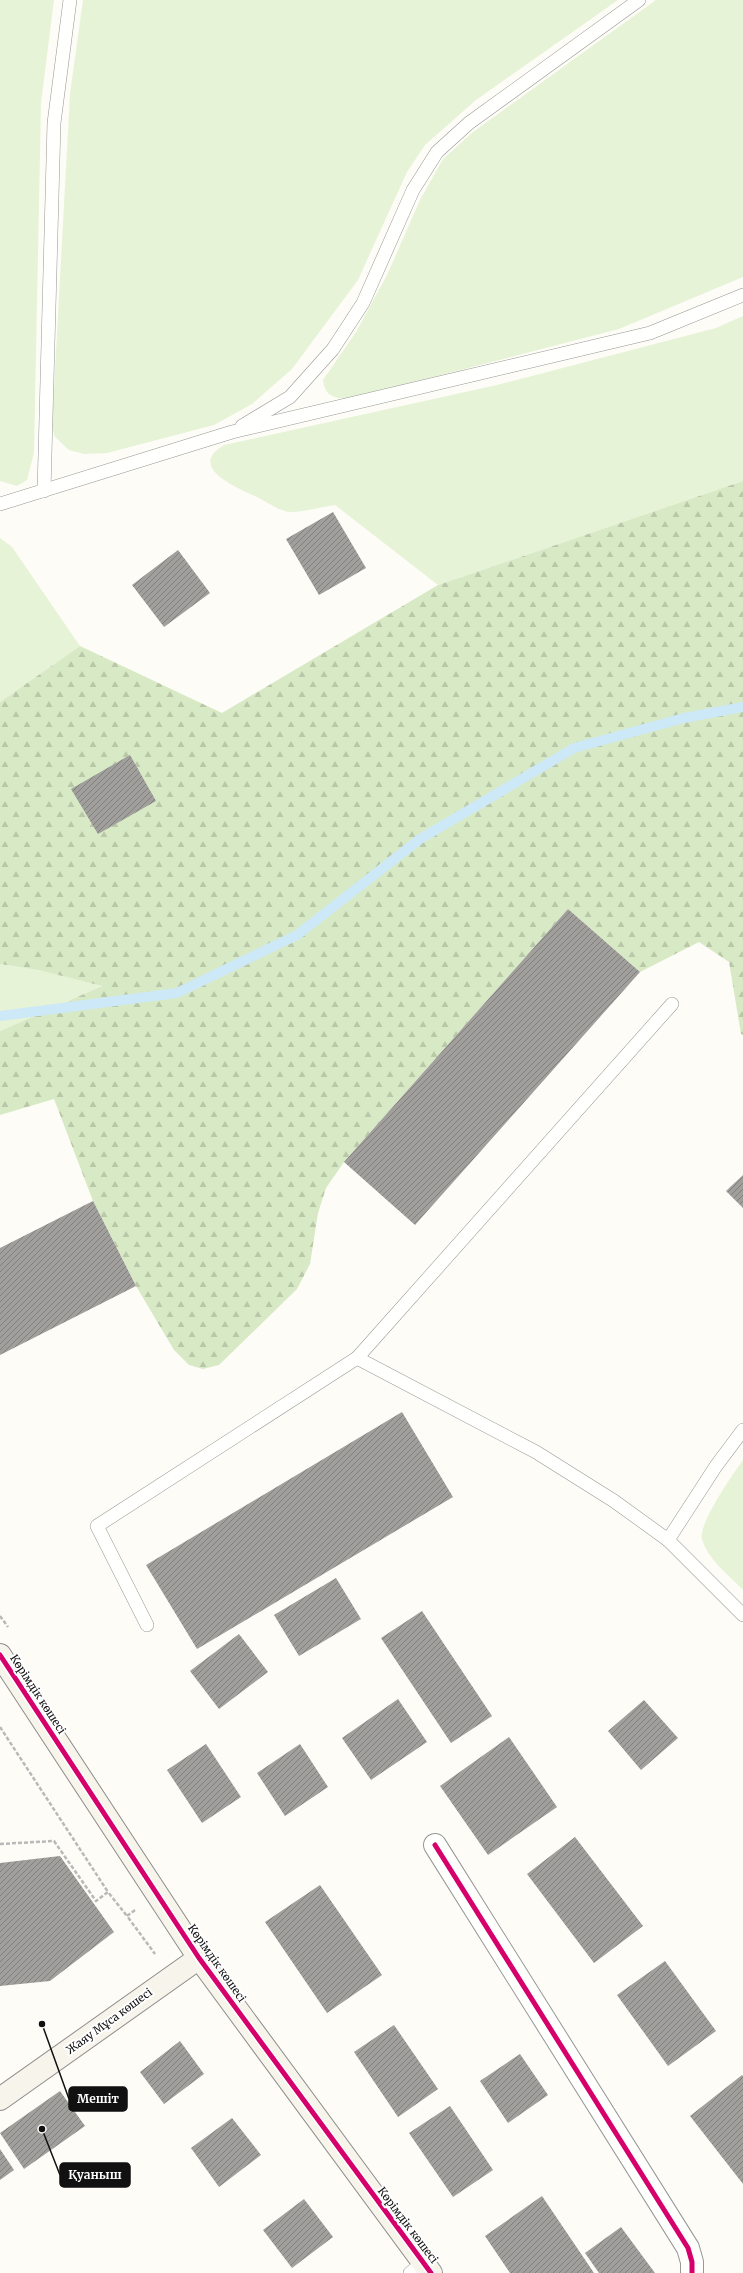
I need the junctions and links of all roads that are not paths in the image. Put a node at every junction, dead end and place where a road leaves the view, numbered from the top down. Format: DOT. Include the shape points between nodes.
graph roads {
  1 [pos="70,0"];
  2 [pos="639,0"];
  3 [pos="743,295"];
  4 [pos="232,432"];
  5 [pos="44,491"];
  6 [pos="0,504"];
  7 [pos="672,1004"];
  8 [pos="357,1358"];
  9 [pos="743,1430"];
  10 [pos="668,1540"];
  11 [pos="743,1615"];
  12 [pos="147,1625"];
  13 [pos="0,1655"];
  14 [pos="435,1845"];
  15 [pos="199,1958"];
  16 [pos="0,2099"];
  17 [pos="421,2270"];
  18 [pos="692,2273"];
  1 -- 5 [label="lane" via="54,123"];
  2 -- 4 [label="lane" via="469,122 437,152 413,190 363,303 333,349 290,397"];
  3 -- 4 [label="lane" via="650,332"];
  4 -- 5 [label="lane"];
  5 -- 6 [label="lane"];
  7 -- 8 [label="lane"];
  8 -- 10 [label="lane" via="536,1452 614,1501"];
  8 -- 12 [label="lane" via="97,1526"];
  9 -- 10 [label="lane" via="716,1466"];
  10 -- 11 [label="lane"];
  13 -- 15 [label="street, Көрімдік көшесі"];
  14 -- 18 [label="street" via="688,2248"];
  15 -- 16 [label="street, Жаяу Мұса көшесі"];
  15 -- 17 [label="street, Көрімдік көшесі"];
}
